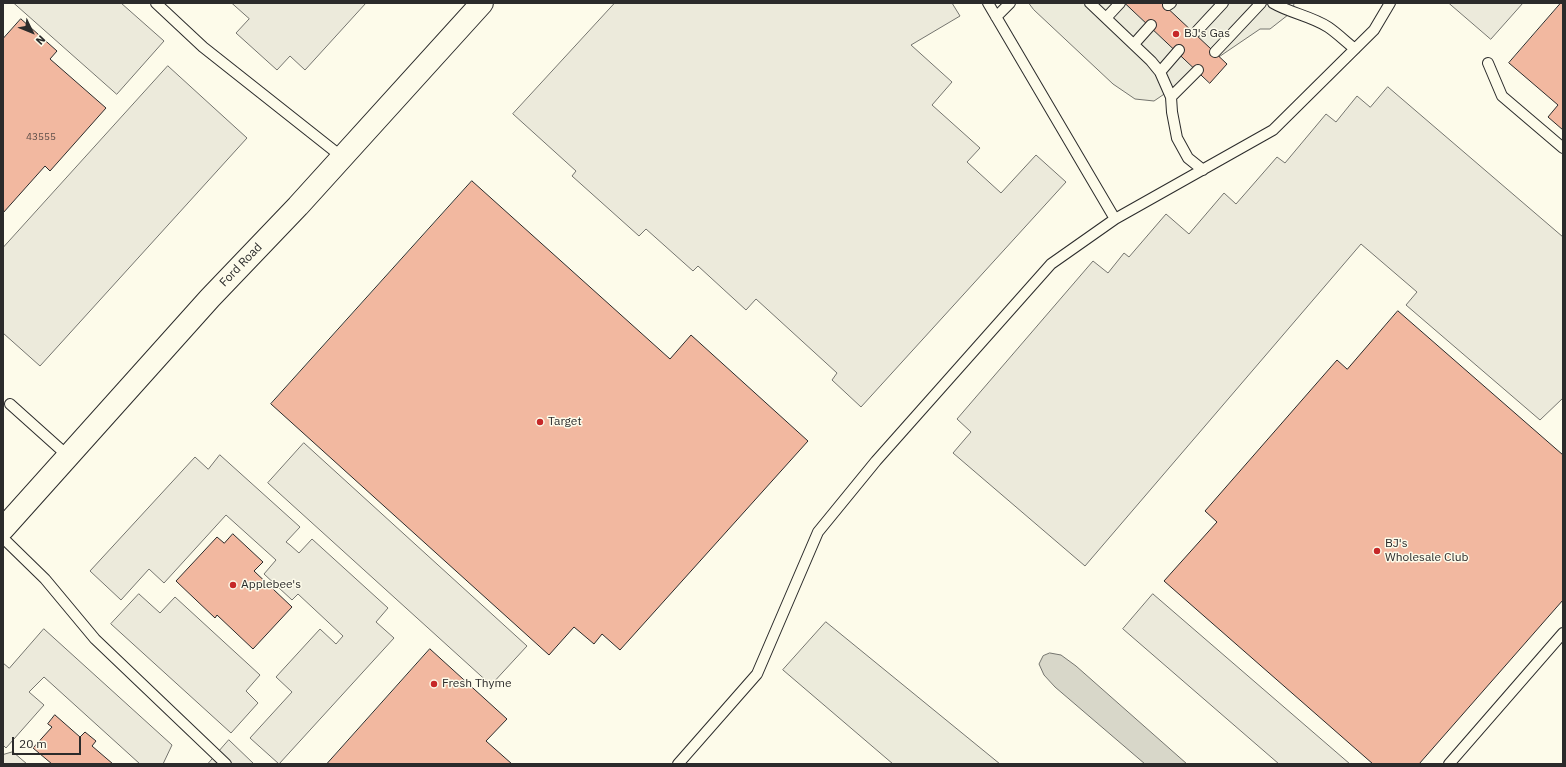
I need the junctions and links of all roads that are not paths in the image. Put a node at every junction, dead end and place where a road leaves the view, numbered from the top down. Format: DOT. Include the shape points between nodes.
graph roads {
  1 [pos="156,3"];
  2 [pos="482,3"];
  3 [pos="988,3"];
  4 [pos="1010,3"];
  5 [pos="1090,3"];
  6 [pos="1120,3"];
  7 [pos="1223,3"];
  8 [pos="1261,3"];
  9 [pos="1273,3"];
  10 [pos="1390,3"];
  11 [pos="996,17"];
  12 [pos="1106,18"];
  13 [pos="1151,25"];
  14 [pos="1197,31"];
  15 [pos="1134,44"];
  16 [pos="1355,49"];
  17 [pos="1179,50"];
  18 [pos="1215,52"];
  19 [pos="1488,63"];
  20 [pos="1198,70"];
  21 [pos="1160,72"];
  22 [pos="1171,97"];
  23 [pos="1563,148"];
  24 [pos="342,158"];
  25 [pos="1203,170"];
  26 [pos="1115,219"];
  27 [pos="10,404"];
  28 [pos="68,456"];
  29 [pos="3,529"];
  30 [pos="3,538"];
  31 [pos="1563,633"];
  32 [pos="226,764"];
  33 [pos="678,764"];
  34 [pos="1449,764"];
  1 -- 24 [label="lane" via="204,47"];
  2 -- 24 [label="main road, Ford Road"];
  3 -- 11 [label="lane"];
  4 -- 11 [label="lane"];
  5 -- 12 [label="lane"];
  6 -- 12 [label="lane"];
  7 -- 14 [label="lane"];
  8 -- 18 [label="lane"];
  9 -- 16 [label="lane" via="1328,27"];
  10 -- 16 [label="lane" via="1374,30"];
  11 -- 26 [label="lane"];
  12 -- 15 [label="lane"];
  13 -- 15 [label="lane"];
  15 -- 21 [label="lane"];
  16 -- 25 [label="lane" via="1273,130"];
  17 -- 21 [label="lane"];
  19 -- 23 [label="lane" via="1502,96"];
  20 -- 22 [label="lane"];
  21 -- 22 [label="lane"];
  22 -- 25 [label="lane" via="1177,138 1188,158"];
  24 -- 28 [label="main road, Ford Road" via="210,298"];
  25 -- 26 [label="lane"];
  26 -- 33 [label="lane" via="1051,264 876,461 818,532 757,674"];
  27 -- 28 [label="lane"];
  28 -- 29 [label="main road, Ford Road"];
  30 -- 32 [label="lane" via="45,579 95,639"];
  31 -- 34 [label="lane"];
}
